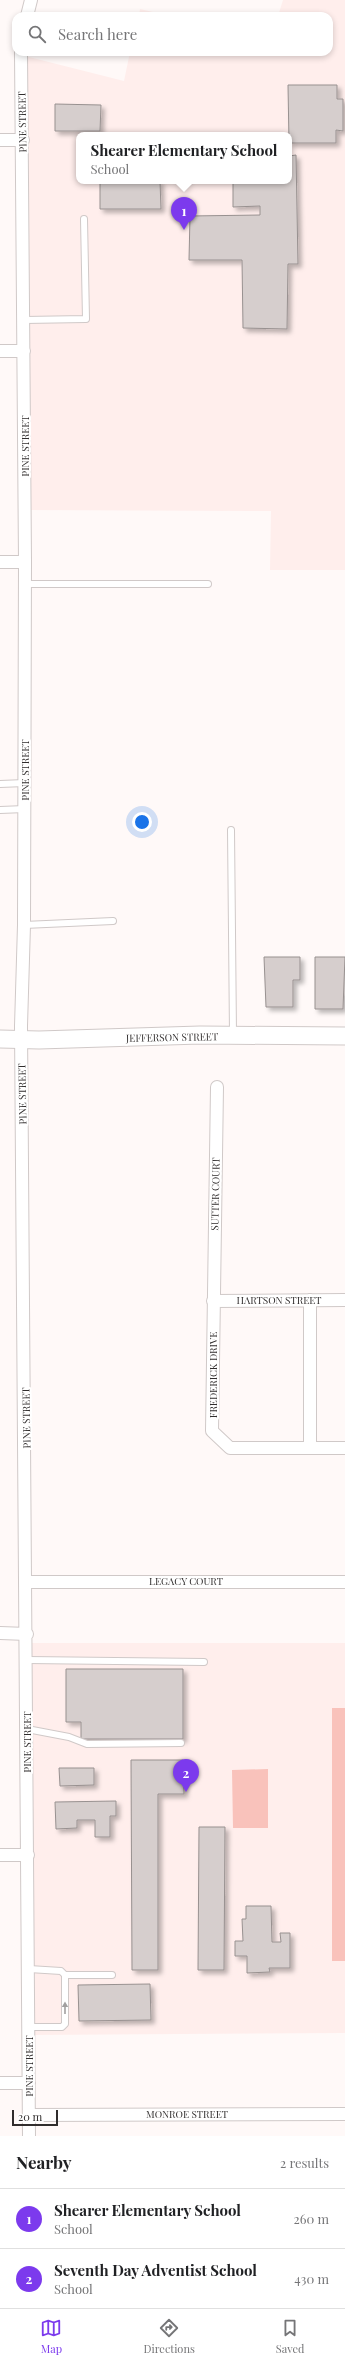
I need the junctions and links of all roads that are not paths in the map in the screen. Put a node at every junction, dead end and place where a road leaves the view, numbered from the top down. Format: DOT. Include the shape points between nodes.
graph roads {
  1 [pos="31,0"];
  2 [pos="28,12"];
  3 [pos="21,56"];
  4 [pos="0,140"];
  5 [pos="23,140"];
  6 [pos="84,218"];
  7 [pos="24,320"];
  8 [pos="0,351"];
  9 [pos="24,351"];
  10 [pos="0,562"];
  11 [pos="25,562"];
  12 [pos="25,584"];
  13 [pos="208,584"];
  14 [pos="0,784"];
  15 [pos="25,784"];
  16 [pos="25,809"];
  17 [pos="0,810"];
  18 [pos="231,830"];
  19 [pos="112,921"];
  20 [pos="24,925"];
  21 [pos="233,1036"];
  22 [pos="345,1036"];
  23 [pos="0,1039"];
  24 [pos="22,1039"];
  25 [pos="217,1087"];
  26 [pos="310,1300"];
  27 [pos="345,1300"];
  28 [pos="213,1301"];
  29 [pos="310,1448"];
  30 [pos="345,1448"];
  31 [pos="27,1582"];
  32 [pos="345,1582"];
  33 [pos="0,1633"];
  34 [pos="27,1634"];
  35 [pos="27,1660"];
  36 [pos="204,1662"];
  37 [pos="27,1729"];
  38 [pos="181,1743"];
  39 [pos="0,1855"];
  40 [pos="28,1855"];
  41 [pos="29,1969"];
  42 [pos="65,1975"];
  43 [pos="112,1975"];
  44 [pos="29,2027"];
  45 [pos="29,2083"];
  46 [pos="0,2084"];
  47 [pos="345,2114"];
  48 [pos="29,2115"];
  49 [pos="30,2136"];
  1 -- 2 [label="street"];
  3 -- 5 [label="street, PINE STREET"];
  4 -- 5 [label="street"];
  5 -- 7 [label="street, PINE STREET"];
  6 -- 7 [label="lane" via="86,318"];
  7 -- 9 [label="street, PINE STREET"];
  8 -- 9 [label="street"];
  9 -- 11 [label="street, PINE STREET"];
  10 -- 11 [label="street"];
  11 -- 12 [label="street, PINE STREET"];
  12 -- 13 [label="lane"];
  12 -- 15 [label="street, PINE STREET"];
  14 -- 15 [label="lane"];
  15 -- 16 [label="street, PINE STREET"];
  16 -- 17 [label="lane"];
  16 -- 20 [label="street, PINE STREET"];
  18 -- 21 [label="lane"];
  19 -- 20 [label="lane"];
  20 -- 24 [label="street, PINE STREET"];
  21 -- 22 [label="main road, JEFFERSON STREET"];
  21 -- 24 [label="main road, JEFFERSON STREET"];
  23 -- 24 [label="main road, JEFFERSON STREET"];
  24 -- 31 [label="street, PINE STREET"];
  25 -- 28 [label="street, SUTTER COURT"];
  26 -- 27 [label="street, HARTSON STREET"];
  26 -- 28 [label="street, HARTSON STREET"];
  26 -- 29 [label="street"];
  28 -- 29 [label="street, FREDERICK DRIVE" via="212,1431 230,1448"];
  29 -- 30 [label="street, FREDERICK DRIVE"];
  31 -- 32 [label="street, LEGACY COURT"];
  31 -- 34 [label="street, PINE STREET"];
  33 -- 34 [label="street"];
  34 -- 35 [label="street, PINE STREET"];
  35 -- 36 [label="lane"];
  35 -- 37 [label="street, PINE STREET"];
  37 -- 38 [label="lane" via="69,1737 87,1744"];
  37 -- 40 [label="street, PINE STREET"];
  39 -- 40 [label="street"];
  40 -- 41 [label="street, PINE STREET"];
  41 -- 42 [label="lane" via="61,1971"];
  41 -- 44 [label="street, PINE STREET"];
  42 -- 43 [label="lane"];
  44 -- 42 [label="lane, one-way" via="62,2027 65,2024"];
  44 -- 45 [label="street, PINE STREET"];
  45 -- 46 [label="street"];
  45 -- 48 [label="street, PINE STREET"];
  47 -- 48 [label="street, MONROE STREET"];
  48 -- 49 [label="street, PINE STREET"];
}
